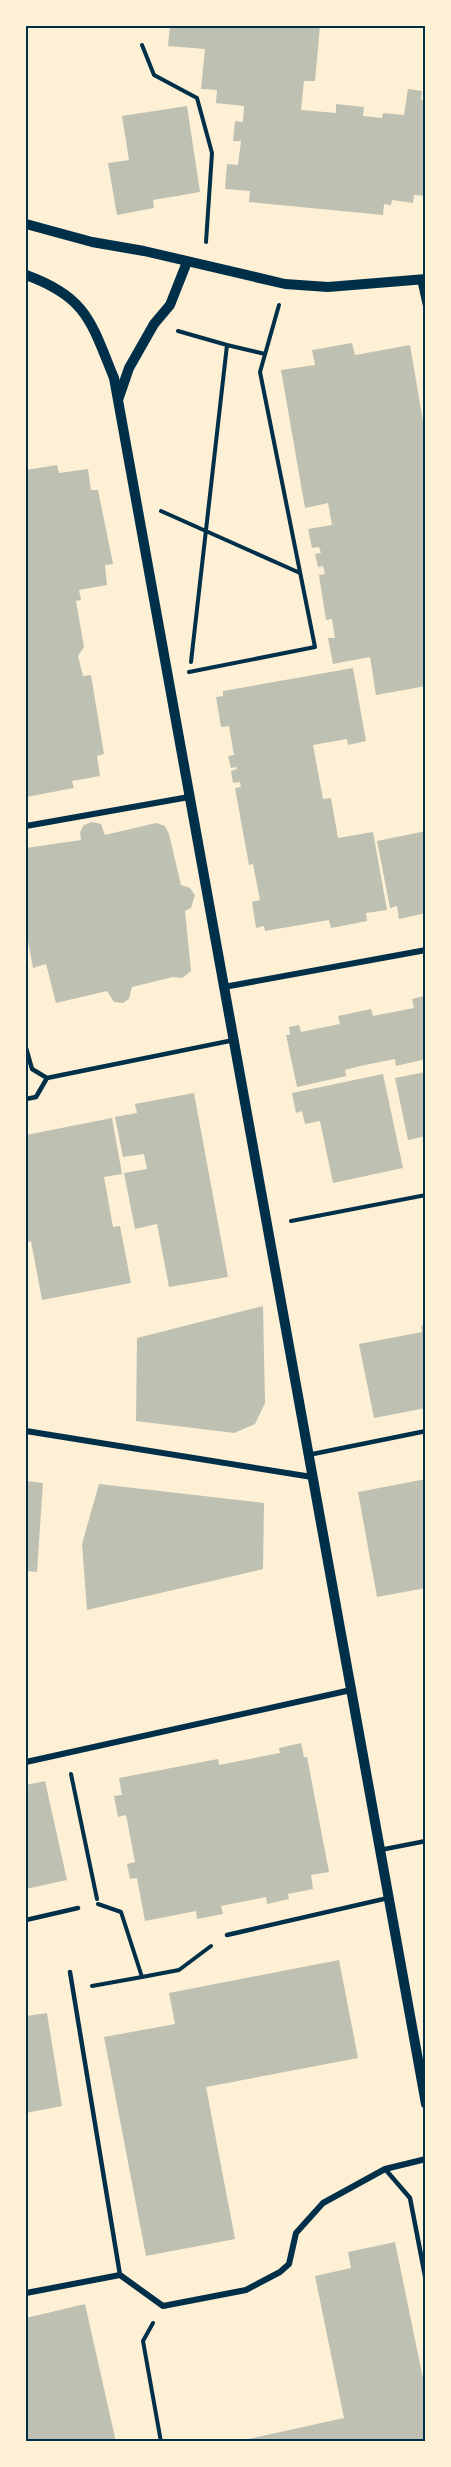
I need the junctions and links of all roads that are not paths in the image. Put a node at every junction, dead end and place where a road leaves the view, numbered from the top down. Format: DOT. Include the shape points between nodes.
graph roads {
  1 [pos="26,224"];
  2 [pos="187,262"];
  3 [pos="26,275"];
  4 [pos="423,279"];
  5 [pos="426,306"];
  6 [pos="118,402"];
  7 [pos="189,796"];
  8 [pos="26,826"];
  9 [pos="426,950"];
  10 [pos="224,987"];
  11 [pos="234,1040"];
  12 [pos="26,1048"];
  13 [pos="47,1078"];
  14 [pos="26,1099"];
  15 [pos="26,1431"];
  16 [pos="426,1431"];
  17 [pos="308,1455"];
  18 [pos="312,1477"];
  19 [pos="351,1690"];
  20 [pos="26,1762"];
  21 [pos="426,1841"];
  22 [pos="380,1850"];
  23 [pos="388,1898"];
  24 [pos="78,1908"];
  25 [pos="26,1920"];
  26 [pos="226,1935"];
  27 [pos="70,1972"];
  28 [pos="426,2104"];
  29 [pos="426,2160"];
  30 [pos="385,2169"];
  31 [pos="120,2276"];
  32 [pos="426,2281"];
  33 [pos="26,2293"];
  1 -- 2 [label="street"];
  2 -- 4 [label="street" via="285,284 328,287"];
  2 -- 6 [label="street" via="170,305 153,324 129,368"];
  3 -- 6 [label="street" via="57,287 78,303 114,378"];
  4 -- 5 [label="street"];
  6 -- 7 [label="street"];
  7 -- 8 [label="street"];
  7 -- 10 [label="street"];
  9 -- 10 [label="street"];
  10 -- 11 [label="street"];
  11 -- 13 [label="lane"];
  11 -- 17 [label="street"];
  12 -- 13 [label="lane" via="32,1069"];
  13 -- 14 [label="lane" via="36,1096"];
  15 -- 18 [label="street"];
  16 -- 17 [label="lane"];
  17 -- 18 [label="street"];
  18 -- 19 [label="street"];
  19 -- 20 [label="street"];
  19 -- 22 [label="street"];
  21 -- 22 [label="lane"];
  22 -- 23 [label="street"];
  23 -- 26 [label="lane"];
  23 -- 28 [label="street"];
  24 -- 25 [label="lane"];
  27 -- 31 [label="lane"];
  29 -- 30 [label="street"];
  30 -- 31 [label="street" via="323,2204 296,2233 289,2264 246,2290 163,2306"];
  30 -- 32 [label="lane" via="410,2198"];
  31 -- 33 [label="street"];
}
